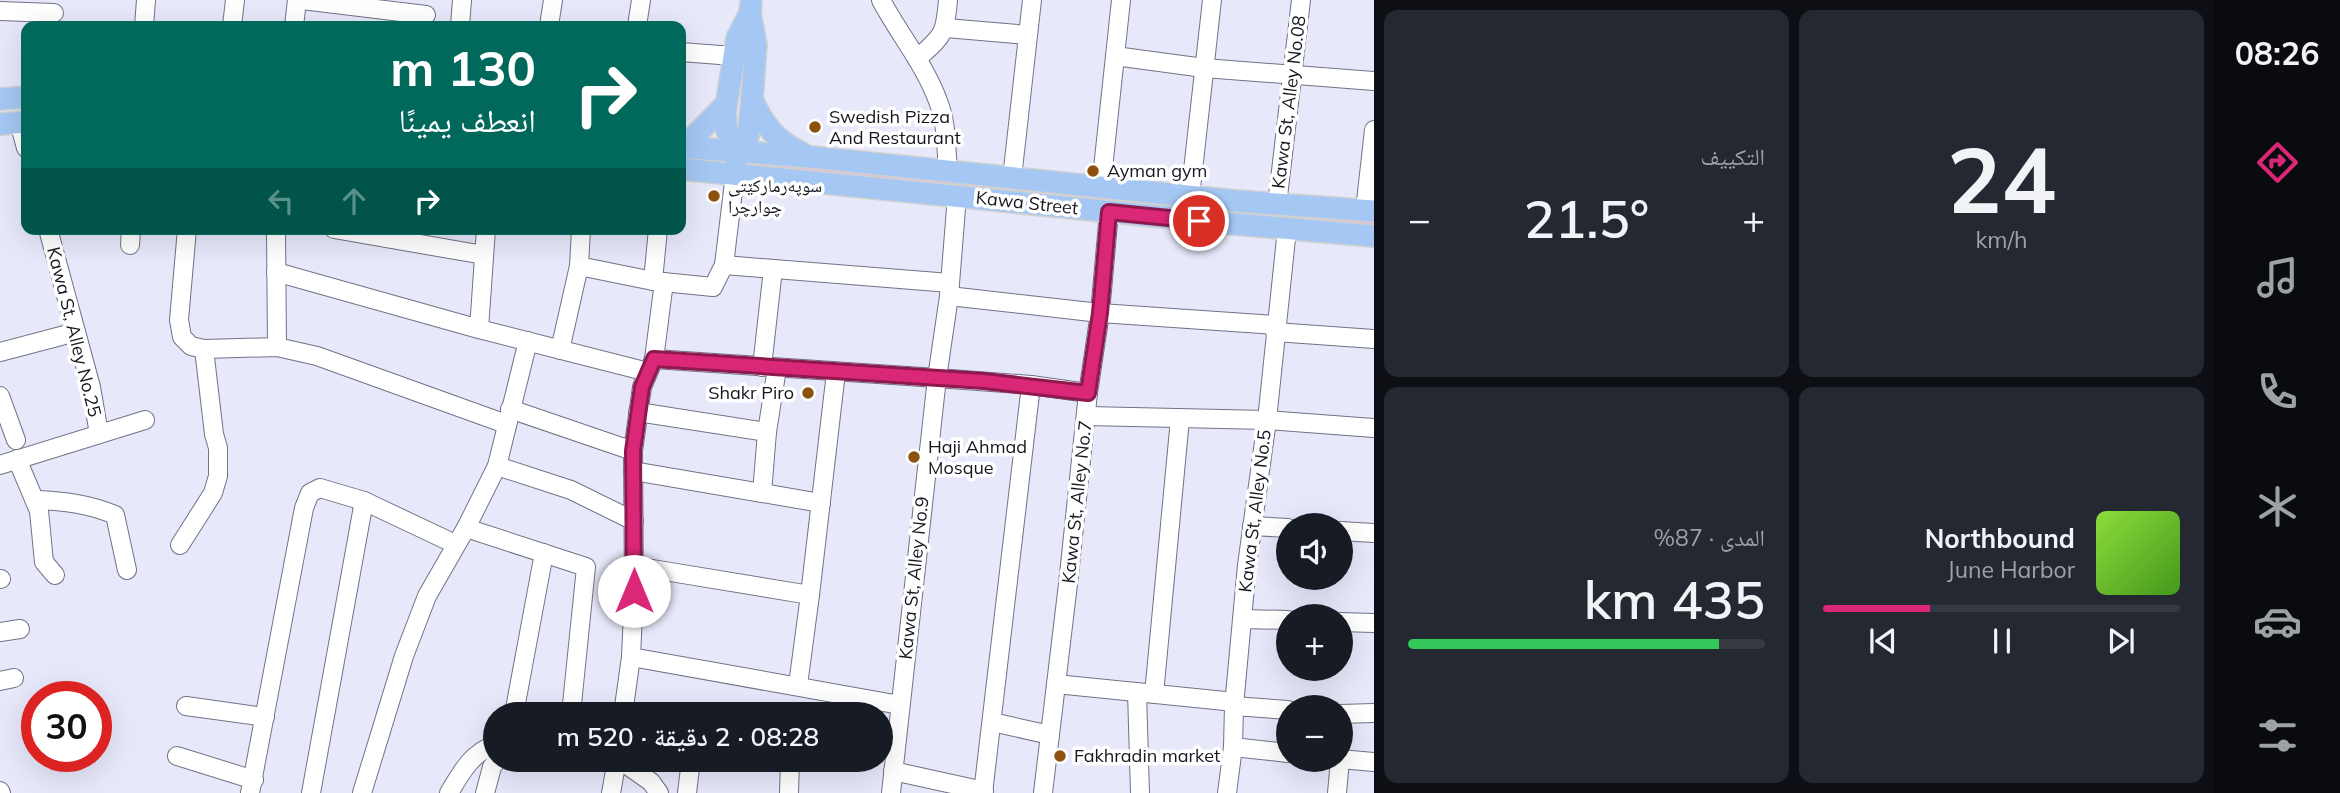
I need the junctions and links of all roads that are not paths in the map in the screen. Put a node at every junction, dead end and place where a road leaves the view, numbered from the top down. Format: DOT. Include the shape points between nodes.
graph roads {
  1 [pos="146,0"];
  2 [pos="235,0"];
  3 [pos="299,0"];
  4 [pos="462,0"];
  5 [pos="553,0"];
  6 [pos="641,0"];
  7 [pos="881,0"];
  8 [pos="948,0"];
  9 [pos="1032,0"];
  10 [pos="1121,0"];
  11 [pos="1212,0"];
  12 [pos="1301,0"];
  13 [pos="334,2"];
  14 [pos="751,6"];
  15 [pos="0,11"];
  16 [pos="55,13"];
  17 [pos="426,15"];
  18 [pos="144,21"];
  19 [pos="233,21"];
  20 [pos="295,21"];
  21 [pos="460,21"];
  22 [pos="550,21"];
  23 [pos="638,21"];
  24 [pos="946,28"];
  25 [pos="1028,36"];
  26 [pos="686,52"];
  27 [pos="733,56"];
  28 [pos="1115,56"];
  29 [pos="917,59"];
  30 [pos="1204,68"];
  31 [pos="1292,75"];
  32 [pos="1374,81"];
  33 [pos="752,99"];
  34 [pos="726,104"];
  35 [pos="1374,130"];
  36 [pos="686,143"];
  37 [pos="686,147"];
  38 [pos="737,151"];
  39 [pos="811,157"];
  40 [pos="686,169"];
  41 [pos="948,172"];
  42 [pos="735,174"];
  43 [pos="1013,178"];
  44 [pos="1101,187"];
  45 [pos="957,196"];
  46 [pos="1190,197"];
  47 [pos="1277,205"];
  48 [pos="1370,211"];
  49 [pos="1109,212"];
  50 [pos="1287,229"];
  51 [pos="50,235"];
  52 [pos="186,235"];
  53 [pos="276,235"];
  54 [pos="369,235"];
  55 [pos="486,235"];
  56 [pos="581,235"];
  57 [pos="658,235"];
  58 [pos="1374,236"];
  59 [pos="484,255"];
  60 [pos="724,265"];
  61 [pos="579,266"];
  62 [pos="773,269"];
  63 [pos="276,272"];
  64 [pos="659,281"];
  65 [pos="950,289"];
  66 [pos="1100,313"];
  67 [pos="479,329"];
  68 [pos="1276,329"];
  69 [pos="76,332"];
  70 [pos="1374,339"];
  71 [pos="528,341"];
  72 [pos="277,347"];
  73 [pos="204,349"];
  74 [pos="560,350"];
  75 [pos="0,352"];
  76 [pos="651,366"];
  77 [pos="770,367"];
  78 [pos="836,372"];
  79 [pos="937,378"];
  80 [pos="1031,385"];
  81 [pos="1088,393"];
  82 [pos="0,396"];
  83 [pos="638,412"];
  84 [pos="1087,416"];
  85 [pos="508,417"];
  86 [pos="1180,419"];
  87 [pos="145,420"];
  88 [pos="1267,420"];
  89 [pos="1374,428"];
  90 [pos="767,432"];
  91 [pos="99,434"];
  92 [pos="16,440"];
  93 [pos="633,451"];
  94 [pos="9,462"];
  95 [pos="497,466"];
  96 [pos="633,471"];
  97 [pos="762,493"];
  98 [pos="36,500"];
  99 [pos="364,501"];
  100 [pos="821,503"];
  101 [pos="634,521"];
  102 [pos="1252,526"];
  103 [pos="1276,527"];
  104 [pos="466,528"];
  105 [pos="1353,532"];
  106 [pos="1374,533"];
  107 [pos="455,544"];
  108 [pos="180,545"];
  109 [pos="544,553"];
  110 [pos="634,566"];
  111 [pos="127,570"];
  112 [pos="55,575"];
  113 [pos="810,595"];
  114 [pos="1242,619"];
  115 [pos="1276,620"];
  116 [pos="1353,622"];
  117 [pos="1374,623"];
  118 [pos="20,629"];
  119 [pos="0,632"];
  120 [pos="631,657"];
  121 [pos="1056,684"];
  122 [pos="798,685"];
  123 [pos="1146,693"];
  124 [pos="516,702"];
  125 [pos="572,702"];
  126 [pos="625,702"];
  127 [pos="1234,704"];
  128 [pos="900,705"];
  129 [pos="186,706"];
  130 [pos="1276,709"];
  131 [pos="1374,713"];
  132 [pos="1353,714"];
  133 [pos="265,717"];
  134 [pos="992,722"];
  135 [pos="1050,735"];
  136 [pos="893,743"];
  137 [pos="1233,747"];
  138 [pos="483,750"];
  139 [pos="1276,752"];
  140 [pos="177,756"];
  141 [pos="1353,760"];
  142 [pos="1374,762"];
  143 [pos="893,765"];
  144 [pos="491,772"];
  145 [pos="615,772"];
  146 [pos="636,772"];
  147 [pos="690,772"];
  148 [pos="790,772"];
  149 [pos="890,772"];
  150 [pos="1339,772"];
  151 [pos="252,786"];
  152 [pos="984,792"];
  153 [pos="311,793"];
  154 [pos="362,793"];
  155 [pos="449,793"];
  156 [pos="485,793"];
  157 [pos="611,793"];
  158 [pos="659,793"];
  159 [pos="687,793"];
  160 [pos="789,793"];
  161 [pos="891,793"];
  162 [pos="1043,793"];
  163 [pos="1140,793"];
  164 [pos="1227,793"];
  165 [pos="1337,793"];
  1 -- 18 [label="street"];
  2 -- 19 [label="street"];
  3 -- 13 [label="street"];
  3 -- 20 [label="street"];
  4 -- 21 [label="street"];
  5 -- 22 [label="street"];
  6 -- 23 [label="street"];
  7 -- 29 [label="street"];
  8 -- 24 [label="street"];
  9 -- 25 [label="street"];
  10 -- 28 [label="street"];
  11 -- 30 [label="street"];
  12 -- 31 [label="street, Kawa St, Alley No.08"];
  13 -- 17 [label="street"];
  14 -- 27 [label="main road"];
  14 -- 33 [label="main road" via="756,45"];
  15 -- 16 [label="street"];
  24 -- 25 [label="street"];
  24 -- 29 [label="street"];
  25 -- 43 [label="street"];
  26 -- 27 [label="street"];
  27 -- 34 [label="main road"];
  28 -- 30 [label="street"];
  28 -- 44 [label="street"];
  29 -- 41 [label="street" via="939,102"];
  30 -- 31 [label="street"];
  30 -- 46 [label="street"];
  31 -- 32 [label="street"];
  31 -- 47 [label="street, Kawa St, Alley No.08"];
  33 -- 38 [label="main road" via="748,137"];
  33 -- 39 [label="main road" via="773,133"];
  34 -- 36 [label="main road"];
  34 -- 38 [label="main road" via="727,131"];
  35 -- 48 [label="street"];
  37 -- 38 [label="main road, Kawa Street"];
  38 -- 39 [label="main road, Kawa Street"];
  38 -- 42 [label="main road"];
  39 -- 41 [label="main road, Kawa Street"];
  40 -- 42 [label="main road, Kawa Street"];
  41 -- 43 [label="main road, Kawa Street"];
  42 -- 45 [label="main road, Kawa Street"];
  42 -- 60 [label="street"];
  43 -- 44 [label="main road, Kawa Street"];
  44 -- 46 [label="main road, Kawa Street"];
  45 -- 49 [label="main road, Kawa Street"];
  45 -- 65 [label="street, Kawa St, Alley No.9"];
  46 -- 47 [label="main road, Kawa Street"];
  47 -- 48 [label="main road, Kawa Street"];
  49 -- 50 [label="main road, Kawa Street"];
  49 -- 66 [label="street, Kawa St, Alley No.7"];
  50 -- 58 [label="main road, Kawa Street"];
  50 -- 68 [label="street, Kawa St, Alley No.5"];
  51 -- 69 [label="street, Kawa St, Alley No.25"];
  52 -- 73 [label="street" via="179,320 185,342"];
  53 -- 63 [label="street"];
  54 -- 59 [label="street"];
  55 -- 59 [label="street"];
  56 -- 61 [label="street"];
  57 -- 64 [label="street"];
  59 -- 67 [label="street"];
  60 -- 62 [label="street"];
  60 -- 64 [label="street" via="713,287"];
  61 -- 64 [label="street"];
  61 -- 74 [label="street"];
  62 -- 65 [label="street"];
  62 -- 77 [label="street"];
  63 -- 67 [label="street"];
  63 -- 72 [label="street"];
  64 -- 76 [label="street"];
  65 -- 66 [label="street"];
  65 -- 79 [label="street, Kawa St, Alley No.9"];
  66 -- 68 [label="street"];
  66 -- 81 [label="street, Kawa St, Alley No.7"];
  67 -- 71 [label="street"];
  68 -- 70 [label="street"];
  68 -- 88 [label="street, Kawa St, Alley No.5"];
  69 -- 75 [label="street"];
  69 -- 91 [label="street, Kawa St, Alley No.25"];
  71 -- 74 [label="street"];
  71 -- 85 [label="street"];
  72 -- 73 [label="street"];
  72 -- 85 [label="street"];
  73 -- 108 [label="street" via="218,476 213,493"];
  74 -- 76 [label="street"];
  76 -- 77 [label="street"];
  76 -- 83 [label="street"];
  77 -- 78 [label="street"];
  77 -- 90 [label="street"];
  78 -- 79 [label="street"];
  78 -- 100 [label="street"];
  79 -- 80 [label="street"];
  79 -- 128 [label="street, Kawa St, Alley No.9"];
  80 -- 81 [label="street"];
  80 -- 134 [label="street"];
  81 -- 84 [label="street, Kawa St, Alley No.7"];
  82 -- 92 [label="street"];
  83 -- 90 [label="street"];
  83 -- 93 [label="street"];
  84 -- 86 [label="street"];
  84 -- 121 [label="street, Kawa St, Alley No.7"];
  85 -- 93 [label="street"];
  85 -- 95 [label="street"];
  86 -- 88 [label="street"];
  86 -- 123 [label="street"];
  87 -- 91 [label="street"];
  88 -- 89 [label="street"];
  88 -- 102 [label="street, Kawa St, Alley No.5"];
  90 -- 97 [label="street"];
  91 -- 94 [label="street"];
  93 -- 96 [label="street"];
  94 -- 98 [label="street"];
  95 -- 101 [label="street" via="571,490"];
  95 -- 104 [label="street"];
  96 -- 97 [label="street"];
  96 -- 101 [label="street"];
  97 -- 100 [label="street"];
  98 -- 111 [label="street" via="68,502 115,515"];
  98 -- 112 [label="street" via="44,562"];
  99 -- 107 [label="street"];
  99 -- 133 [label="street" via="320,488 310,493"];
  99 -- 153 [label="street"];
  100 -- 113 [label="street"];
  101 -- 110 [label="street"];
  102 -- 103 [label="street"];
  102 -- 114 [label="street, Kawa St, Alley No.5"];
  104 -- 107 [label="street"];
  104 -- 109 [label="street"];
  105 -- 106 [label="street"];
  107 -- 154 [label="street" via="427,596 404,656"];
  109 -- 124 [label="street"];
  109 -- 125 [label="street" via="586,567"];
  110 -- 113 [label="street"];
  110 -- 120 [label="street"];
  113 -- 122 [label="street"];
  114 -- 115 [label="street"];
  114 -- 127 [label="street, Kawa St, Alley No.5"];
  116 -- 117 [label="street"];
  118 -- 119 [label="street"];
  120 -- 122 [label="street"];
  120 -- 126 [label="street"];
  121 -- 123 [label="street"];
  121 -- 135 [label="street, Kawa St, Alley No.7"];
  122 -- 128 [label="street"];
  123 -- 127 [label="street"];
  123 -- 163 [label="street"];
  127 -- 130 [label="street"];
  127 -- 137 [label="street, Kawa St, Alley No.5"];
  128 -- 136 [label="street, Kawa St, Alley No.9"];
  129 -- 133 [label="street"];
  131 -- 132 [label="street"];
  133 -- 151 [label="street"];
  134 -- 135 [label="street"];
  134 -- 152 [label="street"];
  135 -- 162 [label="street, Kawa St, Alley No.7"];
  137 -- 139 [label="street"];
  137 -- 164 [label="street, Kawa St, Alley No.5"];
  138 -- 155 [label="street" via="461,772"];
  140 -- 151 [label="street"];
  141 -- 142 [label="street"];
  143 -- 152 [label="street"];
  144 -- 156 [label="street"];
  145 -- 157 [label="street"];
  146 -- 158 [label="street"];
  147 -- 159 [label="street"];
  148 -- 160 [label="street"];
  149 -- 161 [label="street, Kawa St, Alley No.9"];
  150 -- 165 [label="street"];
}
